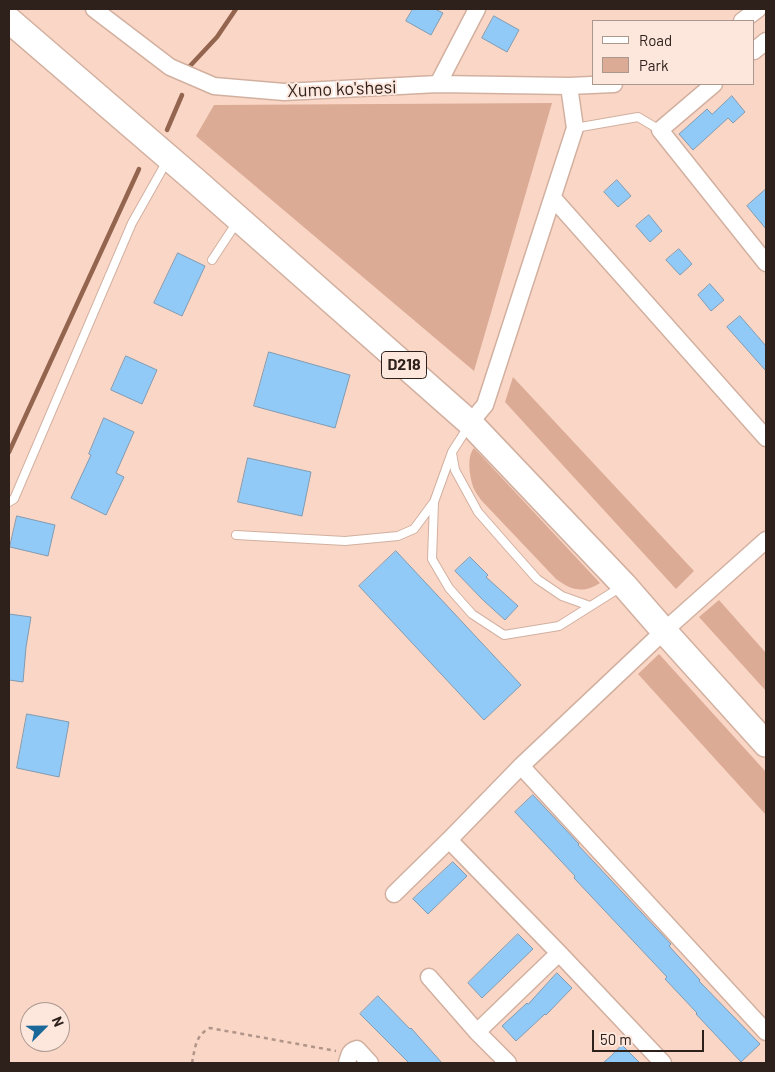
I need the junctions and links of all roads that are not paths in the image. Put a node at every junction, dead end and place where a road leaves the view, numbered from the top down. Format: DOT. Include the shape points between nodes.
graph roads {
  1 [pos="94,9"];
  2 [pos="478,9"];
  3 [pos="758,9"];
  4 [pos="9,20"];
  5 [pos="743,20"];
  6 [pos="766,40"];
  7 [pos="755,49"];
  8 [pos="438,84"];
  9 [pos="592,85"];
  10 [pos="713,85"];
  11 [pos="569,86"];
  12 [pos="575,128"];
  13 [pos="660,130"];
  14 [pos="169,158"];
  15 [pos="553,198"];
  16 [pos="239,219"];
  17 [pos="760,243"];
  18 [pos="212,260"];
  19 [pos="766,263"];
  20 [pos="470,423"];
  21 [pos="766,438"];
  22 [pos="452,452"];
  23 [pos="9,502"];
  24 [pos="434,502"];
  25 [pos="236,535"];
  26 [pos="766,540"];
  27 [pos="624,585"];
  28 [pos="590,606"];
  29 [pos="664,631"];
  30 [pos="766,744"];
  31 [pos="521,766"];
  32 [pos="449,840"];
  33 [pos="394,894"];
  34 [pos="559,952"];
  35 [pos="429,977"];
  36 [pos="477,1032"];
  37 [pos="766,1032"];
  38 [pos="348,1058"];
  39 [pos="370,1063"];
  40 [pos="508,1063"];
  41 [pos="662,1063"];
  1 -- 8 [label="street, Xumo ko'shesi" via="170,67 214,86 284,92"];
  2 -- 8 [label="street"];
  3 -- 5 [label="street"];
  4 -- 14 [label="main road, D218"];
  6 -- 7 [label="street"];
  8 -- 11 [label="street, Xumo ko'shesi"];
  9 -- 11 [label="street, Xumo ko'shesi"];
  10 -- 13 [label="street"];
  11 -- 12 [label="street"];
  12 -- 13 [label="lane" via="638,117"];
  12 -- 15 [label="street"];
  13 -- 17 [label="street"];
  14 -- 16 [label="main road, D218"];
  14 -- 23 [label="lane" via="132,223 14,499"];
  15 -- 20 [label="street" via="485,405"];
  15 -- 21 [label="street"];
  16 -- 18 [label="lane"];
  16 -- 20 [label="main road, D218"];
  17 -- 19 [label="street"];
  20 -- 22 [label="lane"];
  20 -- 27 [label="main road, D218"];
  22 -- 24 [label="lane"];
  22 -- 28 [label="lane" via="455,470 478,512 537,579 562,596"];
  24 -- 25 [label="lane" via="414,529 398,536 345,541"];
  24 -- 28 [label="lane" via="432,559 449,588 472,614 504,635 560,626"];
  26 -- 29 [label="street"];
  27 -- 28 [label="lane"];
  27 -- 29 [label="main road, D218"];
  29 -- 30 [label="main road, D218"];
  29 -- 31 [label="street"];
  31 -- 32 [label="street"];
  31 -- 37 [label="street"];
  32 -- 33 [label="street"];
  32 -- 34 [label="street"];
  34 -- 36 [label="street"];
  34 -- 41 [label="street"];
  35 -- 36 [label="street"];
  36 -- 40 [label="street"];
  38 -- 39 [label="street" via="357,1049"];
}
